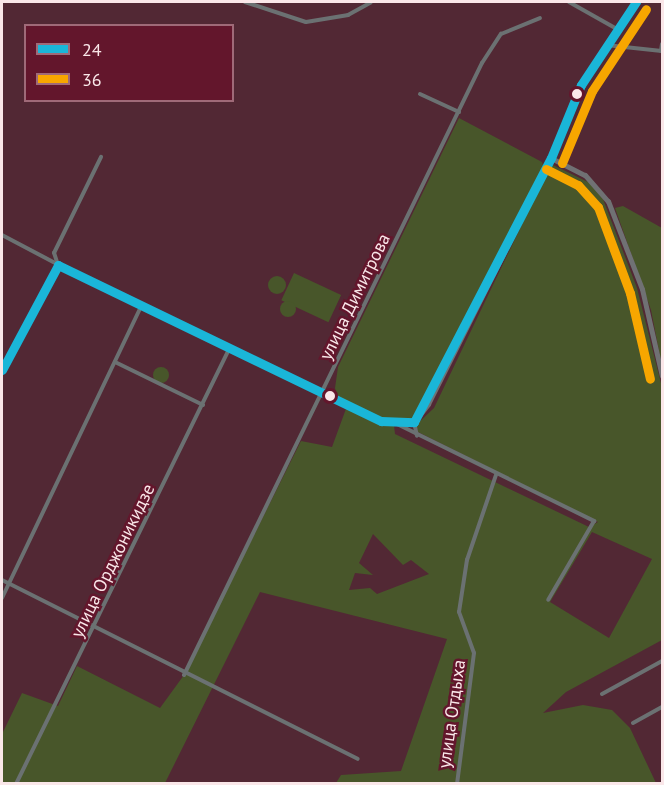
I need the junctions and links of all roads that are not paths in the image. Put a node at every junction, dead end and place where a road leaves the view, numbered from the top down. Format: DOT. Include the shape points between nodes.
graph roads {
  1 [pos="245,2"];
  2 [pos="371,2"];
  3 [pos="569,2"];
  4 [pos="636,2"];
  5 [pos="540,18"];
  6 [pos="617,29"];
  7 [pos="663,44"];
  8 [pos="605,45"];
  9 [pos="662,51"];
  10 [pos="420,94"];
  11 [pos="459,111"];
  12 [pos="101,157"];
  13 [pos="551,158"];
  14 [pos="2,235"];
  15 [pos="58,265"];
  16 [pos="142,304"];
  17 [pos="230,348"];
  18 [pos="115,362"];
  19 [pos="2,370"];
  20 [pos="663,376"];
  21 [pos="324,393"];
  22 [pos="203,405"];
  23 [pos="414,422"];
  24 [pos="397,424"];
  25 [pos="417,436"];
  26 [pos="496,475"];
  27 [pos="2,580"];
  28 [pos="9,584"];
  29 [pos="2,598"];
  30 [pos="548,600"];
  31 [pos="97,627"];
  32 [pos="663,662"];
  33 [pos="184,675"];
  34 [pos="602,694"];
  35 [pos="663,707"];
  36 [pos="633,723"];
  37 [pos="358,759"];
  38 [pos="16,783"];
  39 [pos="457,783"];
  1 -- 2 [label="street" via="306,22 348,15"];
  3 -- 6 [label="street"];
  4 -- 6 [label="main road"];
  5 -- 11 [label="street, улица Димитрова" via="501,34"];
  6 -- 8 [label="main road"];
  7 -- 9 [label="street"];
  8 -- 9 [label="street"];
  8 -- 13 [label="main road"];
  10 -- 11 [label="street"];
  11 -- 21 [label="street, улица Димитрова"];
  12 -- 15 [label="street" via="54,253"];
  13 -- 20 [label="main road" via="585,175 608,201 642,289"];
  13 -- 23 [label="main road" via="428,404"];
  14 -- 15 [label="street"];
  15 -- 16 [label="main road"];
  15 -- 19 [label="main road"];
  16 -- 17 [label="main road"];
  16 -- 18 [label="street"];
  17 -- 21 [label="main road"];
  17 -- 22 [label="street, улица Орджоникидзе"];
  18 -- 22 [label="street"];
  18 -- 28 [label="street"];
  21 -- 24 [label="main road"];
  21 -- 33 [label="street, улица Димитрова"];
  22 -- 31 [label="street, улица Орджоникидзе"];
  23 -- 24 [label="main road"];
  23 -- 25 [label="street"];
  24 -- 25 [label="street"];
  25 -- 26 [label="street"];
  26 -- 30 [label="street" via="594,521"];
  26 -- 39 [label="street, улица Отдыха" via="467,560 459,612 474,653"];
  27 -- 28 [label="street"];
  28 -- 29 [label="street"];
  28 -- 31 [label="street"];
  31 -- 33 [label="street"];
  31 -- 38 [label="street, улица Орджоникидзе"];
  32 -- 34 [label="street"];
  33 -- 37 [label="street"];
  35 -- 36 [label="street"];
}
